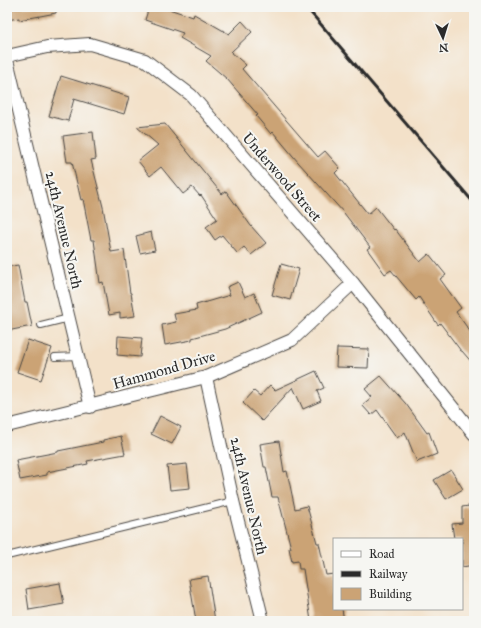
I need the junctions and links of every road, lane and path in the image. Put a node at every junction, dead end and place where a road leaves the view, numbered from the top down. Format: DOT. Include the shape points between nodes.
graph roads {
  1 [pos="7,56"];
  2 [pos="7,60"];
  3 [pos="353,283"];
  4 [pos="69,318"];
  5 [pos="41,325"];
  6 [pos="78,356"];
  7 [pos="55,357"];
  8 [pos="206,377"];
  9 [pos="90,407"];
  10 [pos="7,426"];
  11 [pos="474,434"];
  12 [pos="233,500"];
  13 [pos="7,556"];
  14 [pos="263,621"];
  1 -- 3 [label="street, Underwood Street" via="47,47 90,44 145,60 191,95"];
  2 -- 4 [label="street, 24th Avenue North"];
  3 -- 8 [label="street, Hammond Drive" via="292,340"];
  3 -- 11 [label="street, Underwood Street"];
  4 -- 5 [label="lane"];
  4 -- 6 [label="street, 24th Avenue North"];
  6 -- 7 [label="lane"];
  6 -- 9 [label="street, 24th Avenue North"];
  8 -- 9 [label="street, Hammond Drive"];
  8 -- 12 [label="street, 24th Avenue North"];
  9 -- 10 [label="street, Hammond Drive"];
  12 -- 13 [label="lane"];
  12 -- 14 [label="street, 24th Avenue North"];
}
